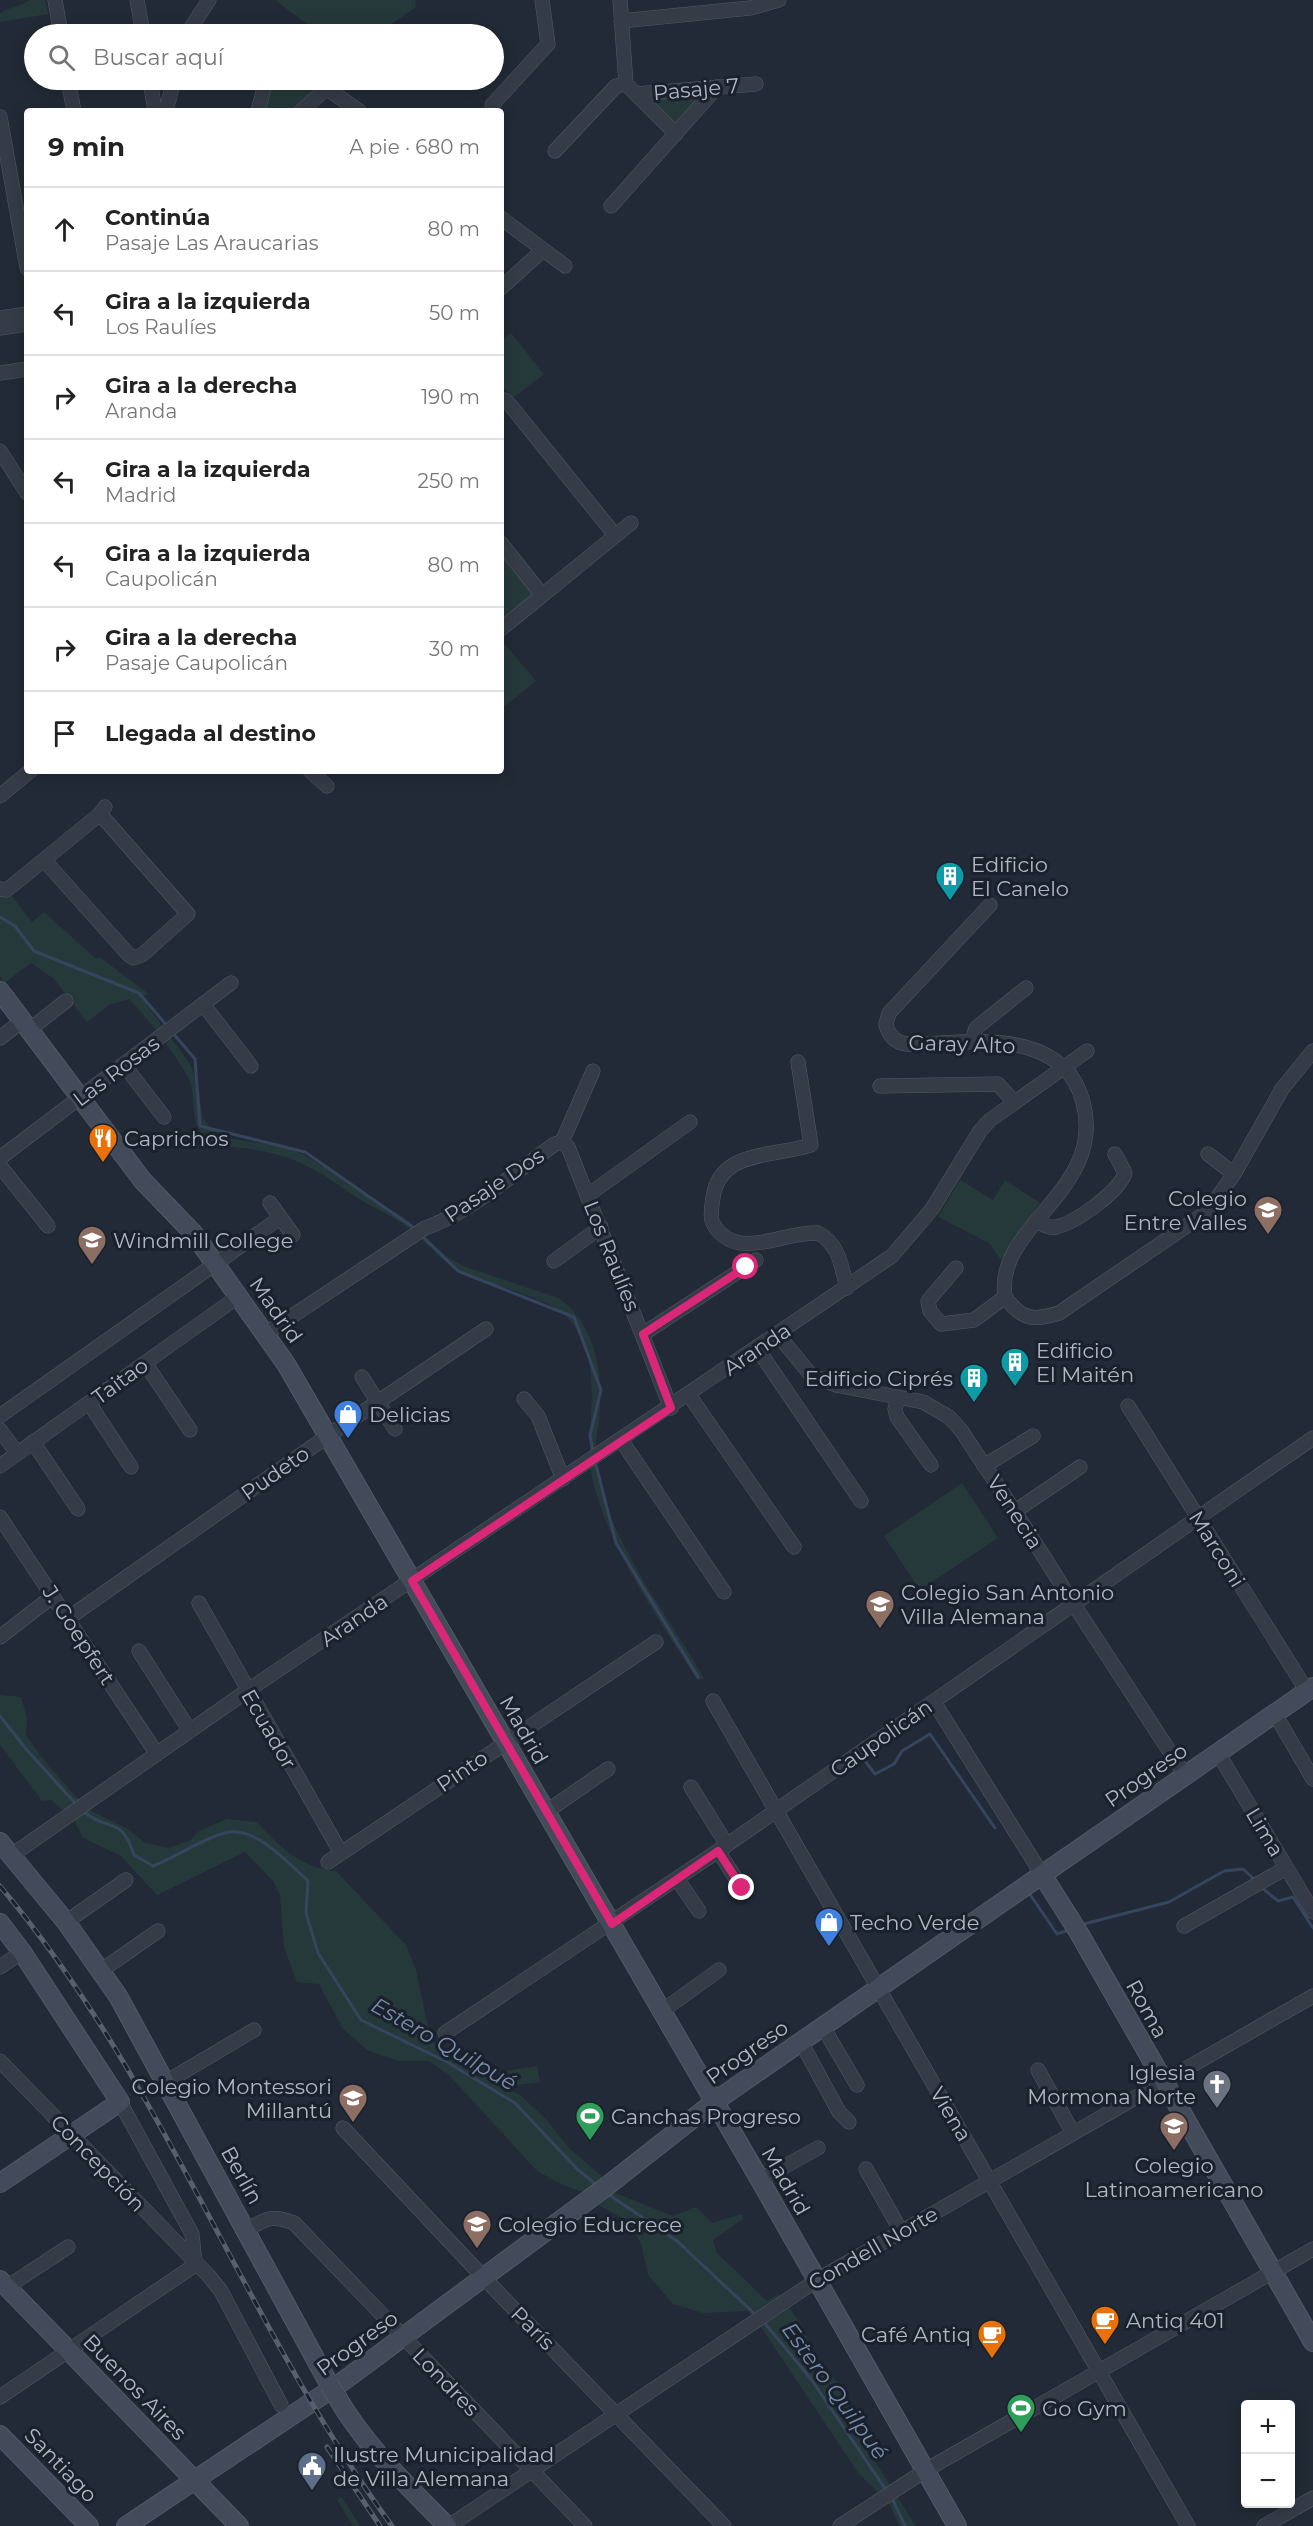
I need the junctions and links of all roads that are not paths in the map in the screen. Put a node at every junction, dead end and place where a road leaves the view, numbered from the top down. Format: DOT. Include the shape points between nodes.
graph roads {
  1 [pos="137,0"];
  2 [pos="209,0"];
  3 [pos="542,0"];
  4 [pos="620,0"];
  5 [pos="779,0"];
  6 [pos="58,2"];
  7 [pos="621,21"];
  8 [pos="60,24"];
  9 [pos="141,24"];
  10 [pos="193,24"];
  11 [pos="756,84"];
  12 [pos="717,87"];
  13 [pos="631,89"];
  14 [pos="70,90"];
  15 [pos="152,90"];
  16 [pos="171,90"];
  17 [pos="263,90"];
  18 [pos="316,90"];
  19 [pos="329,90"];
  20 [pos="492,105"];
  21 [pos="73,108"];
  22 [pos="155,108"];
  23 [pos="166,108"];
  24 [pos="259,108"];
  25 [pos="302,108"];
  26 [pos="355,108"];
  27 [pos="0,117"];
  28 [pos="676,134"];
  29 [pos="555,151"];
  30 [pos="611,206"];
  31 [pos="504,220"];
  32 [pos="24,236"];
  33 [pos="543,250"];
  34 [pos="565,266"];
  35 [pos="504,285"];
  36 [pos="24,314"];
  37 [pos="0,318"];
  38 [pos="24,324"];
  39 [pos="0,328"];
  40 [pos="24,369"];
  41 [pos="0,373"];
  42 [pos="504,400"];
  43 [pos="0,451"];
  44 [pos="24,488"];
  45 [pos="631,523"];
  46 [pos="615,535"];
  47 [pos="504,547"];
  48 [pos="542,595"];
  49 [pos="504,627"];
  50 [pos="26,774"];
  51 [pos="0,796"];
  52 [pos="44,860"];
  53 [pos="0,889"];
  54 [pos="990,905"];
  55 [pos="188,914"];
  56 [pos="200,922"];
  57 [pos="231,983"];
  58 [pos="1026,988"];
  59 [pos="0,991"];
  60 [pos="66,1001"];
  61 [pos="203,1004"];
  62 [pos="26,1026"];
  63 [pos="0,1038"];
  64 [pos="972,1041"];
  65 [pos="1087,1051"];
  66 [pos="1313,1051"];
  67 [pos="798,1062"];
  68 [pos="124,1065"];
  69 [pos="251,1066"];
  70 [pos="1064,1068"];
  71 [pos="593,1071"];
  72 [pos="880,1086"];
  73 [pos="80,1098"];
  74 [pos="1014,1102"];
  75 [pos="164,1117"];
  76 [pos="690,1122"];
  77 [pos="562,1142"];
  78 [pos="1115,1154"];
  79 [pos="1208,1154"];
  80 [pos="0,1158"];
  81 [pos="0,1166"];
  82 [pos="1234,1174"];
  83 [pos="588,1195"];
  84 [pos="270,1203"];
  85 [pos="280,1218"];
  86 [pos="1038,1222"];
  87 [pos="48,1226"];
  88 [pos="601,1227"];
  89 [pos="293,1235"];
  90 [pos="756,1260"];
  91 [pos="554,1261"];
  92 [pos="215,1263"];
  93 [pos="956,1268"];
  94 [pos="847,1288"];
  95 [pos="239,1296"];
  96 [pos="1005,1297"];
  97 [pos="486,1329"];
  98 [pos="266,1334"];
  99 [pos="643,1334"];
  100 [pos="778,1335"];
  101 [pos="757,1348"];
  102 [pos="145,1363"];
  103 [pos="362,1377"];
  104 [pos="689,1395"];
  105 [pos="898,1398"];
  106 [pos="524,1399"];
  107 [pos="379,1402"];
  108 [pos="89,1403"];
  109 [pos="1128,1406"];
  110 [pos="671,1408"];
  111 [pos="0,1416"];
  112 [pos="395,1429"];
  113 [pos="0,1430"];
  114 [pos="190,1430"];
  115 [pos="328,1435"];
  116 [pos="1033,1436"];
  117 [pos="1313,1438"];
  118 [pos="621,1440"];
  119 [pos="33,1442"];
  120 [pos="17,1453"];
  121 [pos="931,1465"];
  122 [pos="0,1466"];
  123 [pos="984,1466"];
  124 [pos="131,1467"];
  125 [pos="1080,1467"];
  126 [pos="562,1479"];
  127 [pos="861,1501"];
  128 [pos="78,1509"];
  129 [pos="1014,1512"];
  130 [pos="0,1517"];
  131 [pos="1198,1519"];
  132 [pos="794,1548"];
  133 [pos="412,1581"];
  134 [pos="724,1592"];
  135 [pos="53,1596"];
  136 [pos="200,1603"];
  137 [pos="1075,1605"];
  138 [pos="67,1619"];
  139 [pos="0,1637"];
  140 [pos="656,1642"];
  141 [pos="139,1651"];
  142 [pos="1310,1689"];
  143 [pos="247,1691"];
  144 [pos="713,1701"];
  145 [pos="934,1702"];
  146 [pos="1275,1714"];
  147 [pos="190,1731"];
  148 [pos="505,1742"];
  149 [pos="1218,1753"];
  150 [pos="157,1754"];
  151 [pos="608,1769"];
  152 [pos="1185,1775"];
  153 [pos="1313,1779"];
  154 [pos="691,1787"];
  155 [pos="777,1810"];
  156 [pos="546,1812"];
  157 [pos="6,1848"];
  158 [pos="723,1848"];
  159 [pos="341,1853"];
  160 [pos="328,1862"];
  161 [pos="1286,1868"];
  162 [pos="677,1879"];
  163 [pos="1038,1879"];
  164 [pos="126,1880"];
  165 [pos="742,1888"];
  166 [pos="699,1911"];
  167 [pos="1313,1912"];
  168 [pos="66,1922"];
  169 [pos="0,1923"];
  170 [pos="612,1924"];
  171 [pos="1184,1926"];
  172 [pos="158,1931"];
  173 [pos="22,1952"];
  174 [pos="0,1967"];
  175 [pos="102,1970"];
  176 [pos="719,1970"];
  177 [pos="878,1991"];
  178 [pos="1313,1996"];
  179 [pos="662,2011"];
  180 [pos="823,2027"];
  181 [pos="254,2030"];
  182 [pos="445,2033"];
  183 [pos="801,2042"];
  184 [pos="1,2065"];
  185 [pos="1038,2070"];
  186 [pos="166,2082"];
  187 [pos="1163,2082"];
  188 [pos="857,2085"];
  189 [pos="120,2102"];
  190 [pos="714,2102"];
  191 [pos="849,2122"];
  192 [pos="343,2128"];
  193 [pos="1073,2133"];
  194 [pos="72,2134"];
  195 [pos="818,2148"];
  196 [pos="866,2169"];
  197 [pos="3,2176"];
  198 [pos="760,2180"];
  199 [pos="991,2181"];
  200 [pos="246,2230"];
  201 [pos="902,2231"];
  202 [pos="68,2247"];
  203 [pos="1313,2249"];
  204 [pos="195,2265"];
  205 [pos="1272,2272"];
  206 [pos="484,2278"];
  207 [pos="817,2280"];
  208 [pos="3,2283"];
  209 [pos="404,2337"];
  210 [pos="1313,2342"];
  211 [pos="69,2351"];
  212 [pos="1100,2371"];
  213 [pos="0,2397"];
  214 [pos="280,2405"];
  215 [pos="616,2413"];
  216 [pos="0,2434"];
  217 [pos="926,2470"];
  218 [pos="532,2472"];
  219 [pos="194,2480"];
  220 [pos="1313,2498"];
  221 [pos="89,2526"];
  222 [pos="126,2526"];
  223 [pos="239,2526"];
  224 [pos="448,2526"];
  225 [pos="585,2526"];
  226 [pos="724,2526"];
  227 [pos="840,2526"];
  228 [pos="957,2526"];
  229 [pos="1188,2526"];
  230 [pos="1264,2526"];
  1 -- 9 [label="street"];
  2 -- 10 [label="street"];
  3 -- 20 [label="street" via="548,44"];
  4 -- 7 [label="street"];
  5 -- 7 [label="street" via="750,8"];
  6 -- 8 [label="street"];
  7 -- 13 [label="street"];
  11 -- 12 [label="street, Pasaje 7"];
  12 -- 13 [label="street, Pasaje 7"];
  12 -- 28 [label="street"];
  13 -- 28 [label="street"];
  13 -- 29 [label="street" via="616,86"];
  14 -- 21 [label="street"];
  15 -- 22 [label="street"];
  16 -- 23 [label="street"];
  17 -- 24 [label="street"];
  18 -- 25 [label="street"];
  19 -- 26 [label="street"];
  27 -- 32 [label="street"];
  28 -- 30 [label="street"];
  31 -- 33 [label="street"];
  33 -- 34 [label="street"];
  33 -- 35 [label="street"];
  36 -- 37 [label="street"];
  38 -- 39 [label="street"];
  40 -- 41 [label="street"];
  42 -- 46 [label="street"];
  43 -- 44 [label="street"];
  45 -- 46 [label="street"];
  46 -- 48 [label="street"];
  47 -- 48 [label="street"];
  48 -- 49 [label="street"];
  50 -- 51 [label="street"];
  52 -- 53 [label="street" via="6,890"];
  52 -- 55 [label="street" via="133,958 142,955"];
  52 -- 55 [label="street" via="102,810"];
  54 -- 64 [label="street, Garay Alto" via="886,1019 887,1029 900,1042"];
  55 -- 56 [label="street"];
  57 -- 61 [label="street, Las Rosas"];
  58 -- 64 [label="street" via="976,1028"];
  59 -- 62 [label="street, Madrid"];
  60 -- 62 [label="street"];
  61 -- 68 [label="street, Las Rosas"];
  61 -- 69 [label="street"];
  62 -- 63 [label="street"];
  62 -- 73 [label="street, Madrid"];
  64 -- 70 [label="street, Garay Alto" via="1031,1048 1051,1056"];
  65 -- 70 [label="street, Aranda"];
  66 -- 82 [label="street" via="1282,1089"];
  67 -- 94 [label="street" via="811,1145 745,1158 734,1164 716,1185 711,1218 720,1233 741,1243 818,1233 829,1239 838,1252"];
  68 -- 73 [label="street, Las Rosas"];
  68 -- 75 [label="street"];
  70 -- 74 [label="street, Aranda"];
  70 -- 86 [label="street, Garay Alto" via="1083,1100 1085,1150"];
  71 -- 77 [label="street"];
  72 -- 74 [label="street" via="991,1083 1002,1086"];
  73 -- 80 [label="street, Las Rosas"];
  73 -- 92 [label="street, Madrid" via="143,1181 179,1216"];
  74 -- 94 [label="street, Aranda" via="980,1131 932,1209 905,1244"];
  76 -- 83 [label="street"];
  77 -- 83 [label="street, Los Raulíes" via="568,1147"];
  77 -- 98 [label="street, Pasaje Dos" via="459,1212 408,1238"];
  78 -- 86 [label="street" via="1125,1173 1113,1191 1059,1226 1048,1227"];
  79 -- 82 [label="street"];
  81 -- 87 [label="street"];
  82 -- 96 [label="street" via="1207,1212 1059,1313 1038,1320 1022,1314"];
  83 -- 88 [label="street, Los Raulíes"];
  84 -- 85 [label="street"];
  85 -- 89 [label="street"];
  85 -- 92 [label="street"];
  86 -- 96 [label="street, Garay Alto" via="1014,1252 1007,1270"];
  88 -- 91 [label="street"];
  88 -- 99 [label="street, Los Raulíes"];
  90 -- 99 [label="street"];
  92 -- 95 [label="street, Madrid"];
  92 -- 111 [label="street"];
  93 -- 96 [label="street" via="928,1300 930,1311 941,1324 974,1320"];
  94 -- 100 [label="street, Aranda"];
  95 -- 98 [label="street, Madrid"];
  95 -- 102 [label="street, Taitao"];
  97 -- 107 [label="street, Pudeto"];
  98 -- 115 [label="street, Madrid"];
  99 -- 110 [label="street, Los Raulíes"];
  100 -- 101 [label="street, Aranda"];
  100 -- 105 [label="street, Venecia" via="811,1375 836,1385"];
  101 -- 104 [label="street, Aranda"];
  101 -- 127 [label="street"];
  102 -- 108 [label="street, Taitao"];
  102 -- 114 [label="street"];
  103 -- 107 [label="street"];
  104 -- 110 [label="street, Aranda"];
  104 -- 132 [label="street"];
  105 -- 121 [label="street" via="897,1417"];
  105 -- 123 [label="street, Venecia" via="923,1402 949,1417"];
  106 -- 126 [label="street" via="538,1416"];
  107 -- 112 [label="street"];
  107 -- 115 [label="street, Pudeto"];
  108 -- 119 [label="street, Taitao"];
  108 -- 124 [label="street"];
  109 -- 131 [label="street, Marconi"];
  110 -- 118 [label="street, Aranda"];
  113 -- 120 [label="street"];
  115 -- 133 [label="street, Madrid"];
  115 -- 138 [label="street, Pudeto"];
  116 -- 123 [label="street"];
  117 -- 131 [label="street, Caupolicán"];
  118 -- 126 [label="street, Aranda"];
  118 -- 134 [label="street"];
  119 -- 120 [label="street, Taitao"];
  119 -- 128 [label="street"];
  120 -- 122 [label="street, Taitao"];
  123 -- 129 [label="street, Venecia"];
  125 -- 129 [label="street"];
  126 -- 133 [label="street, Aranda"];
  129 -- 137 [label="street, Venecia"];
  130 -- 135 [label="street, J. Goepfert"];
  131 -- 137 [label="street, Caupolicán"];
  131 -- 142 [label="street, Marconi"];
  133 -- 143 [label="street, Aranda"];
  133 -- 148 [label="street, Madrid"];
  135 -- 138 [label="street, J. Goepfert"];
  135 -- 139 [label="street"];
  136 -- 143 [label="street, Ecuador"];
  137 -- 145 [label="street, Caupolicán"];
  137 -- 152 [label="street, Venecia"];
  138 -- 150 [label="street, J. Goepfert"];
  140 -- 148 [label="street, Pinto"];
  141 -- 147 [label="street"];
  142 -- 146 [label="street, Progreso"];
  143 -- 147 [label="street, Aranda"];
  143 -- 159 [label="street, Ecuador"];
  144 -- 155 [label="street, Viena"];
  145 -- 155 [label="street, Caupolicán"];
  145 -- 163 [label="street, Roma"];
  146 -- 149 [label="street, Progreso"];
  146 -- 153 [label="street"];
  147 -- 150 [label="street, Aranda"];
  148 -- 156 [label="street, Madrid"];
  148 -- 159 [label="street, Pinto"];
  149 -- 152 [label="street, Progreso"];
  149 -- 161 [label="street, Lima"];
  150 -- 157 [label="street, Aranda" via="67,1818"];
  151 -- 156 [label="street"];
  152 -- 163 [label="street, Progreso"];
  154 -- 158 [label="street"];
  155 -- 158 [label="street, Caupolicán"];
  155 -- 177 [label="street, Viena"];
  156 -- 170 [label="street, Madrid"];
  157 -- 168 [label="street, Berlín"];
  158 -- 162 [label="street, Caupolicán"];
  158 -- 165 [label="street"];
  159 -- 160 [label="street, Pinto"];
  161 -- 167 [label="street, Lima"];
  161 -- 171 [label="street"];
  162 -- 166 [label="street"];
  162 -- 170 [label="street, Caupolicán"];
  163 -- 177 [label="street, Progreso"];
  163 -- 187 [label="street, Roma" via="1074,1926"];
  164 -- 168 [label="street"];
  168 -- 175 [label="street, Berlín"];
  169 -- 173 [label="street"];
  170 -- 179 [label="street, Madrid"];
  170 -- 182 [label="street, Caupolicán"];
  172 -- 175 [label="street"];
  173 -- 174 [label="street"];
  173 -- 189 [label="street"];
  175 -- 186 [label="street, Berlín"];
  176 -- 179 [label="street"];
  177 -- 180 [label="street, Progreso"];
  177 -- 199 [label="street, Viena"];
  178 -- 187 [label="street, Condell Norte"];
  179 -- 190 [label="street, Madrid"];
  180 -- 183 [label="street, Progreso"];
  180 -- 188 [label="street"];
  181 -- 186 [label="street"];
  183 -- 190 [label="street, Progreso"];
  183 -- 191 [label="street" via="839,2112"];
  184 -- 194 [label="street, Concepción"];
  185 -- 193 [label="street"];
  186 -- 200 [label="street, Berlín"];
  187 -- 193 [label="street, Condell Norte"];
  187 -- 205 [label="street, Roma"];
  189 -- 194 [label="street"];
  189 -- 204 [label="street" via="192,2234"];
  190 -- 198 [label="street, Madrid"];
  190 -- 206 [label="street, Progreso"];
  192 -- 206 [label="street, París"];
  193 -- 199 [label="street, Condell Norte"];
  194 -- 197 [label="street"];
  194 -- 204 [label="street, Concepción"];
  195 -- 198 [label="street"];
  196 -- 201 [label="street"];
  198 -- 207 [label="street, Madrid"];
  199 -- 201 [label="street, Condell Norte"];
  199 -- 212 [label="street, Viena"];
  200 -- 209 [label="street, Londres" via="279,2217 294,2223"];
  200 -- 224 [label="street, Berlín" via="355,2426 393,2472"];
  201 -- 207 [label="street, Condell Norte"];
  202 -- 208 [label="street"];
  203 -- 205 [label="street"];
  204 -- 211 [label="street"];
  204 -- 214 [label="street, Concepción" via="221,2291"];
  205 -- 210 [label="street, Roma"];
  205 -- 212 [label="street"];
  206 -- 209 [label="street, Progreso"];
  206 -- 215 [label="street, París"];
  207 -- 215 [label="street, Condell Norte"];
  207 -- 217 [label="street, Madrid"];
  208 -- 211 [label="street, Buenos Aires"];
  209 -- 218 [label="street, Londres"];
  209 -- 219 [label="street, Progreso"];
  211 -- 213 [label="street"];
  211 -- 219 [label="street, Buenos Aires"];
  212 -- 217 [label="street"];
  212 -- 229 [label="street, Viena"];
  215 -- 218 [label="street, Condell Norte"];
  215 -- 226 [label="street, París"];
  216 -- 221 [label="street, Santiago"];
  217 -- 227 [label="street"];
  217 -- 228 [label="street, Madrid"];
  218 -- 224 [label="street, Condell Norte"];
  218 -- 225 [label="street, Londres"];
  219 -- 222 [label="street, Progreso"];
  219 -- 223 [label="street, Buenos Aires"];
  220 -- 230 [label="street"];
}
